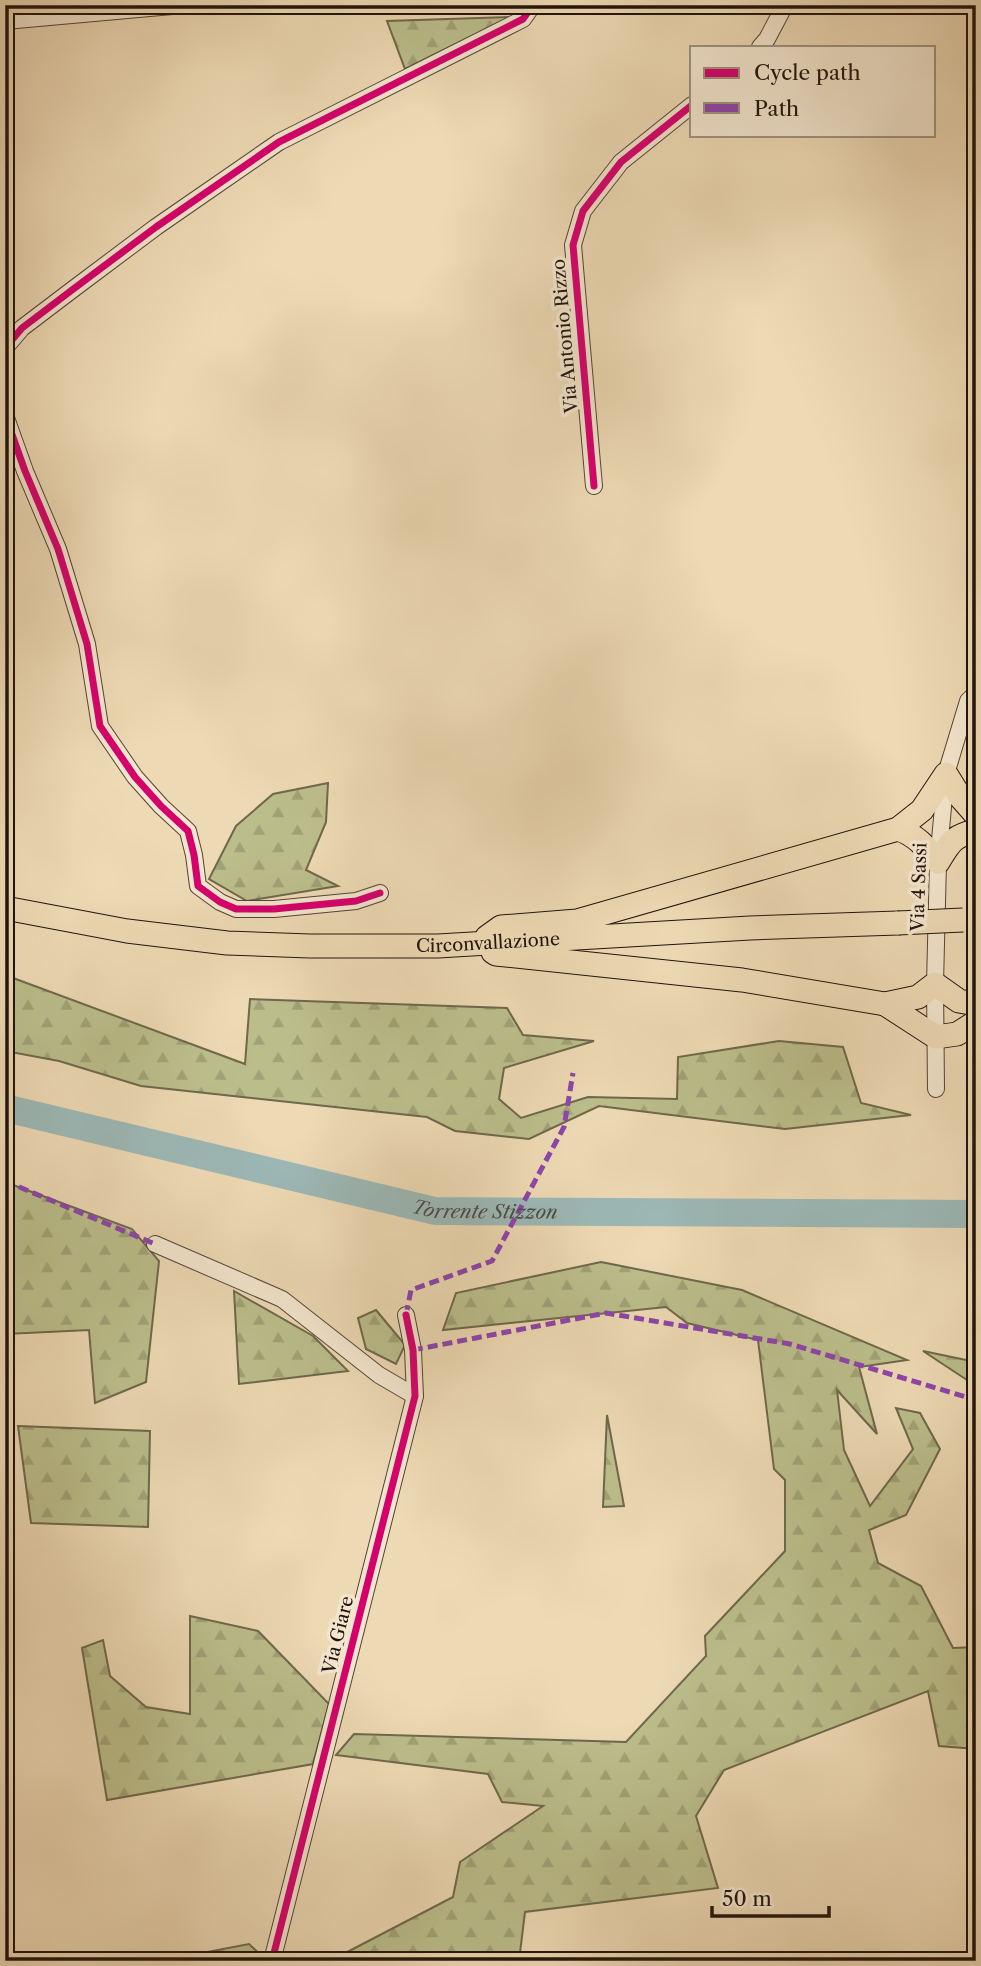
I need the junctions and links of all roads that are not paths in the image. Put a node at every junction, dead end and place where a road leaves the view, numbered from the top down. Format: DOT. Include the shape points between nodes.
graph roads {
  1 [pos="183,5"];
  2 [pos="533,5"];
  3 [pos="785,5"];
  4 [pos="5,21"];
  5 [pos="761,46"];
  6 [pos="690,107"];
  7 [pos="5,348"];
  8 [pos="5,415"];
  9 [pos="594,486"];
  10 [pos="976,693"];
  11 [pos="946,774"];
  12 [pos="976,815"];
  13 [pos="898,829"];
  14 [pos="976,831"];
  15 [pos="938,862"];
  16 [pos="380,893"];
  17 [pos="5,908"];
  18 [pos="970,920"];
  19 [pos="479,944"];
  20 [pos="935,984"];
  21 [pos="885,1004"];
  22 [pos="976,1004"];
  23 [pos="976,1022"];
  24 [pos="936,1037"];
  25 [pos="936,1088"];
  26 [pos="155,1244"];
  27 [pos="406,1315"];
  28 [pos="415,1396"];
  29 [pos="272,1961"];
  1 -- 4 [label="street"];
  2 -- 7 [label="street" via="523,19 279,142 62,297 22,328"];
  3 -- 5 [label="street"];
  6 -- 9 [label="street, Via Antonio Rizzo" via="621,162 583,211 573,245"];
  8 -- 16 [label="street" via="58,549 87,644 100,726 135,777 188,831 198,886 236,909 356,901"];
  10 -- 11 [label="street, Via 4 Sassi" via="968,701"];
  11 -- 12 [label="highway"];
  11 -- 13 [label="highway" via="922,810"];
  11 -- 15 [label="street, Via 4 Sassi"];
  13 -- 15 [label="highway" via="919,840"];
  13 -- 19 [label="highway" via="577,921 501,927"];
  14 -- 15 [label="highway" via="952,840"];
  15 -- 20 [label="street, Via 4 Sassi"];
  17 -- 19 [label="highway, Circonvallazione" via="127,931 227,943"];
  18 -- 19 [label="highway, Circonvallazione, bridge"];
  19 -- 21 [label="highway" via="496,954 743,980"];
  20 -- 21 [label="highway" via="918,997"];
  20 -- 22 [label="highway" via="959,1001"];
  20 -- 24 [label="street, Via 4 Sassi"];
  21 -- 24 [label="highway"];
  23 -- 24 [label="highway" via="957,1034"];
  24 -- 25 [label="street, Via 4 Sassi"];
  26 -- 28 [label="street" via="282,1299 379,1375"];
  27 -- 28 [label="street, Via Giare"];
  28 -- 29 [label="street, Via Giare"];
}
